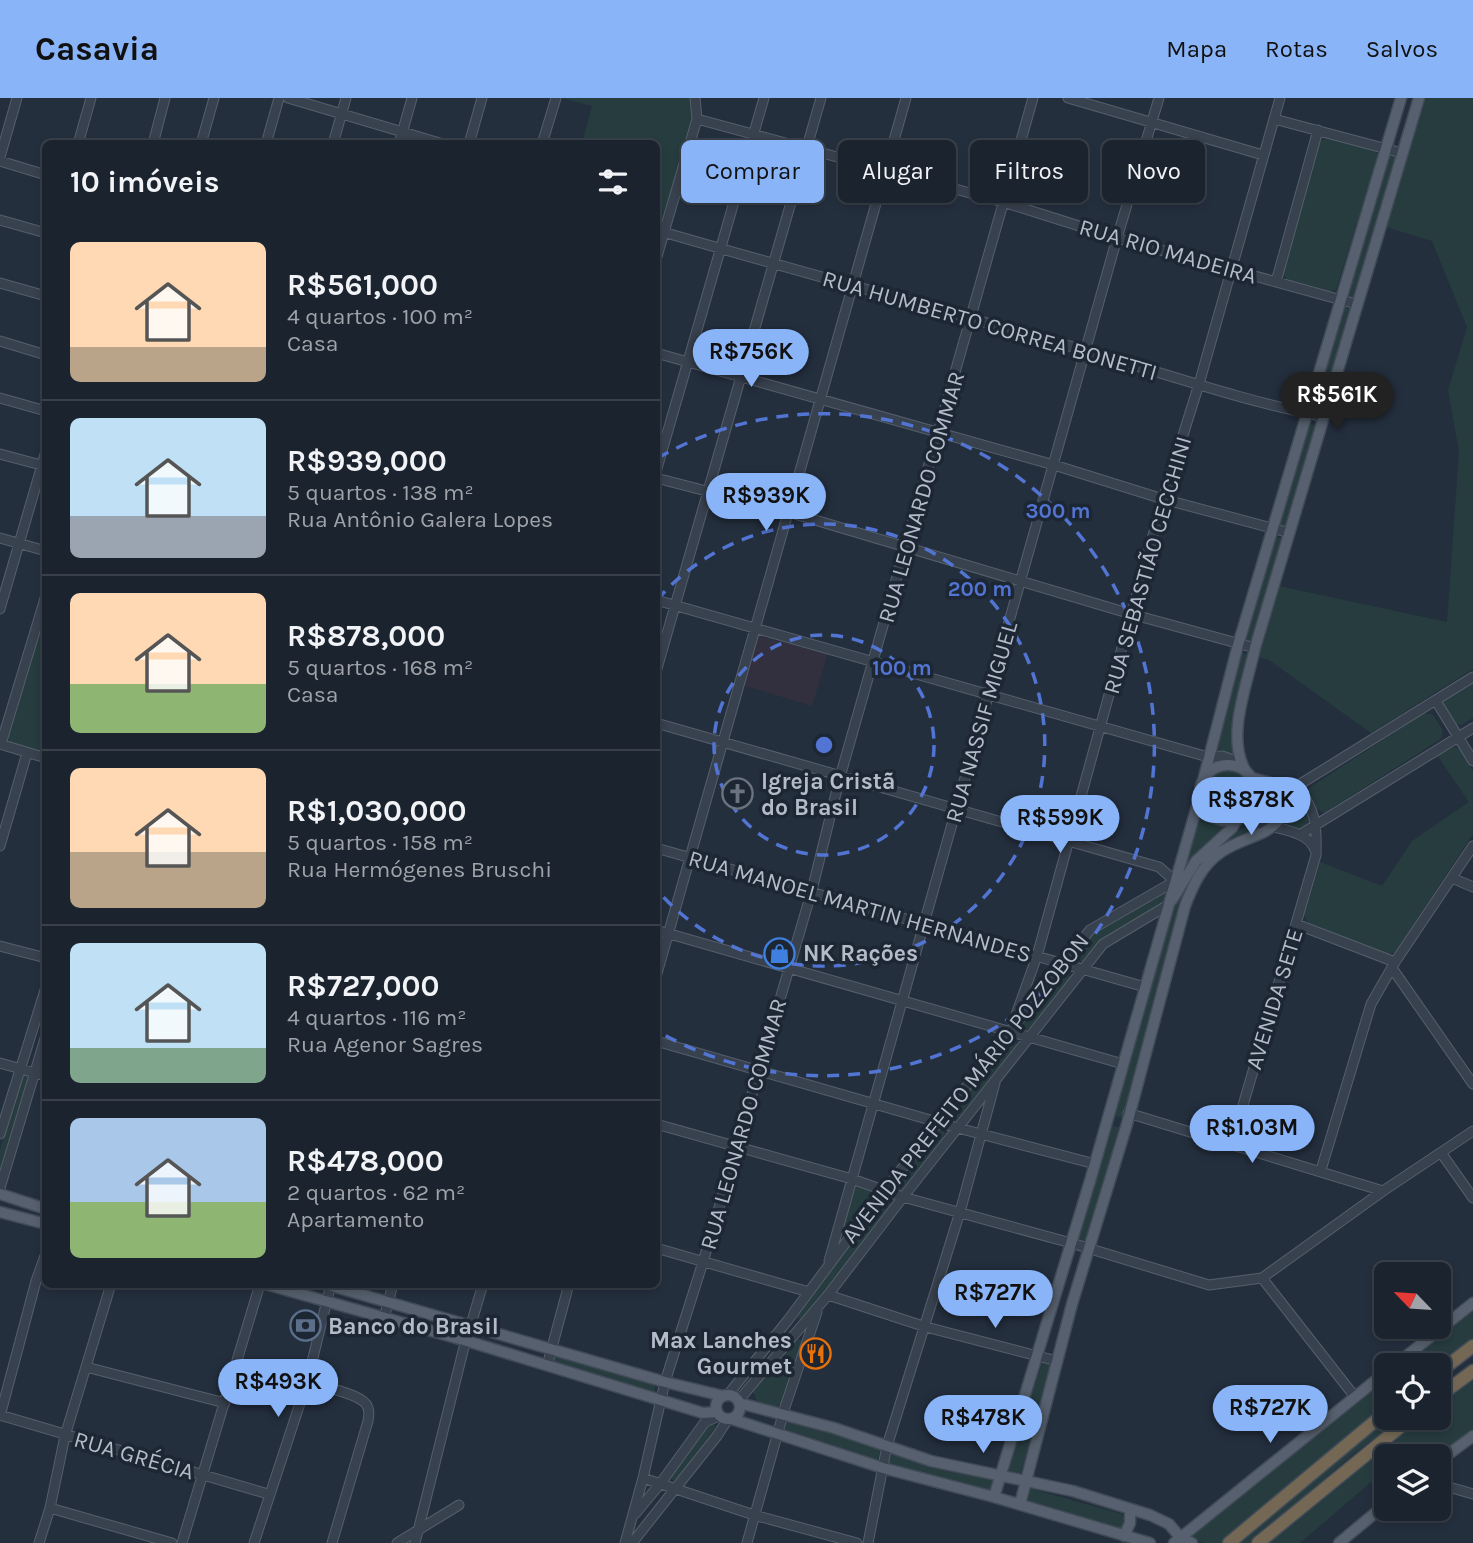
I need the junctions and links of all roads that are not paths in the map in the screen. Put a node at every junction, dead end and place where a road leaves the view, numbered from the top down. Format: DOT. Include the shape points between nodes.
graph roads {
  1 [pos="17,98"];
  2 [pos="91,98"];
  3 [pos="165,98"];
  4 [pos="214,98"];
  5 [pos="279,98"];
  6 [pos="288,98"];
  7 [pos="346,98"];
  8 [pos="412,98"];
  9 [pos="482,98"];
  10 [pos="556,98"];
  11 [pos="695,98"];
  12 [pos="764,98"];
  13 [pos="821,98"];
  14 [pos="906,98"];
  15 [pos="1033,98"];
  16 [pos="1068,98"];
  17 [pos="1159,98"];
  18 [pos="1280,98"];
  19 [pos="1401,98"];
  20 [pos="1419,98"];
  21 [pos="342,113"];
  22 [pos="697,119"];
  23 [pos="1274,119"];
  24 [pos="1152,122"];
  25 [pos="403,131"];
  26 [pos="1318,131"];
  27 [pos="752,135"];
  28 [pos="79,140"];
  29 [pos="154,140"];
  30 [pos="202,140"];
  31 [pos="267,140"];
  32 [pos="334,140"];
  33 [pos="400,140"];
  34 [pos="431,140"];
  35 [pos="470,140"];
  36 [pos="543,140"];
  37 [pos="774,140"];
  38 [pos="808,140"];
  39 [pos="894,140"];
  40 [pos="1021,140"];
  41 [pos="1385,148"];
  42 [pos="1402,153"];
  43 [pos="1263,155"];
  44 [pos="0,159"];
  45 [pos="42,174"];
  46 [pos="790,203"];
  47 [pos="876,203"];
  48 [pos="1003,203"];
  49 [pos="1006,203"];
  50 [pos="0,220"];
  51 [pos="660,231"];
  52 [pos="42,232"];
  53 [pos="1117,238"];
  54 [pos="721,250"];
  55 [pos="772,265"];
  56 [pos="1230,270"];
  57 [pos="1276,282"];
  58 [pos="0,283"];
  59 [pos="853,284"];
  60 [pos="42,295"];
  61 [pos="1341,299"];
  62 [pos="1356,304"];
  63 [pos="972,318"];
  64 [pos="0,341"];
  65 [pos="1086,350"];
  66 [pos="42,354"];
  67 [pos="660,354"];
  68 [pos="689,362"];
  69 [pos="739,376"];
  70 [pos="1199,384"];
  71 [pos="0,398"];
  72 [pos="820,399"];
  73 [pos="42,410"];
  74 [pos="1308,414"];
  75 [pos="1325,418"];
  76 [pos="938,433"];
  77 [pos="0,454"];
  78 [pos="660,459"];
  79 [pos="41,465"];
  80 [pos="1054,465"];
  81 [pos="660,479"];
  82 [pos="708,491"];
  83 [pos="1163,499"];
  84 [pos="788,512"];
  85 [pos="1273,529"];
  86 [pos="1290,533"];
  87 [pos="0,538"];
  88 [pos="19,543"];
  89 [pos="907,548"];
  90 [pos="42,550"];
  91 [pos="1021,581"];
  92 [pos="660,601"];
  93 [pos="676,606"];
  94 [pos="42,608"];
  95 [pos="0,609"];
  96 [pos="1131,614"];
  97 [pos="754,629"];
  98 [pos="1238,645"];
  99 [pos="1255,648"];
  100 [pos="660,660"];
  101 [pos="874,662"];
  102 [pos="1473,677"];
  103 [pos="989,694"];
  104 [pos="1436,701"];
  105 [pos="660,724"];
  106 [pos="1102,726"];
  107 [pos="1473,728"];
  108 [pos="1458,737"];
  109 [pos="722,743"];
  110 [pos="1,744"];
  111 [pos="27,753"];
  112 [pos="42,757"];
  113 [pos="1208,757"];
  114 [pos="1473,761"];
  115 [pos="1245,772"];
  116 [pos="841,777"];
  117 [pos="1202,786"];
  118 [pos="1283,786"];
  119 [pos="1297,786"];
  120 [pos="957,808"];
  121 [pos="1240,818"];
  122 [pos="1317,825"];
  123 [pos="1272,828"];
  124 [pos="1301,834"];
  125 [pos="1068,841"];
  126 [pos="0,846"];
  127 [pos="1473,846"];
  128 [pos="660,849"];
  129 [pos="1316,855"];
  130 [pos="690,858"];
  131 [pos="1452,878"];
  132 [pos="1175,881"];
  133 [pos="1473,887"];
  134 [pos="812,890"];
  135 [pos="1168,905"];
  136 [pos="1296,924"];
  137 [pos="922,925"];
  138 [pos="660,931"];
  139 [pos="669,934"];
  140 [pos="0,946"];
  141 [pos="1037,956"];
  142 [pos="42,957"];
  143 [pos="660,964"];
  144 [pos="1063,964"];
  145 [pos="1394,965"];
  146 [pos="789,968"];
  147 [pos="1082,969"];
  148 [pos="1145,987"];
  149 [pos="42,1000"];
  150 [pos="902,1000"];
  151 [pos="1010,1031"];
  152 [pos="1030,1037"];
  153 [pos="660,1042"];
  154 [pos="42,1048"];
  155 [pos="0,1063"];
  156 [pos="1123,1064"];
  157 [pos="20,1069"];
  158 [pos="760,1070"];
  159 [pos="34,1073"];
  160 [pos="42,1075"];
  161 [pos="997,1077"];
  162 [pos="1473,1083"];
  163 [pos="873,1103"];
  164 [pos="1128,1118"];
  165 [pos="1108,1119"];
  166 [pos="939,1123"];
  167 [pos="660,1125"];
  168 [pos="958,1128"];
  169 [pos="1473,1131"];
  170 [pos="0,1134"];
  171 [pos="983,1135"];
  172 [pos="1232,1143"];
  173 [pos="736,1147"];
  174 [pos="1441,1154"];
  175 [pos="1095,1164"];
  176 [pos="1321,1170"];
  177 [pos="852,1179"];
  178 [pos="0,1188"];
  179 [pos="885,1190"];
  180 [pos="1383,1191"];
  181 [pos="0,1195"];
  182 [pos="903,1197"];
  183 [pos="1473,1198"];
  184 [pos="42,1208"];
  185 [pos="0,1212"];
  186 [pos="960,1212"];
  187 [pos="42,1223"];
  188 [pos="1072,1243"];
  189 [pos="660,1249"];
  190 [pos="1088,1249"];
  191 [pos="703,1262"];
  192 [pos="42,1264"];
  193 [pos="827,1266"];
  194 [pos="1262,1278"];
  195 [pos="110,1288"];
  196 [pos="261,1288"];
  197 [pos="277,1288"];
  198 [pos="329,1288"];
  199 [pos="339,1288"];
  200 [pos="392,1288"];
  201 [pos="482,1288"];
  202 [pos="568,1288"];
  203 [pos="809,1292"];
  204 [pos="828,1295"];
  205 [pos="328,1302"];
  206 [pos="388,1303"];
  207 [pos="1473,1303"];
  208 [pos="818,1307"];
  209 [pos="384,1318"];
  210 [pos="788,1320"];
  211 [pos="471,1326"];
  212 [pos="800,1328"];
  213 [pos="926,1328"];
  214 [pos="810,1334"];
  215 [pos="467,1341"];
  216 [pos="1473,1346"];
  217 [pos="552,1349"];
  218 [pos="1410,1353"];
  219 [pos="1039,1356"];
  220 [pos="1057,1361"];
  221 [pos="1451,1363"];
  222 [pos="547,1366"];
  223 [pos="86,1367"];
  224 [pos="1473,1371"];
  225 [pos="307,1382"];
  226 [pos="665,1382"];
  227 [pos="1374,1382"];
  228 [pos="1451,1387"];
  229 [pos="725,1396"];
  230 [pos="1355,1397"];
  231 [pos="662,1400"];
  232 [pos="738,1402"];
  233 [pos="225,1403"];
  234 [pos="0,1415"];
  235 [pos="783,1415"];
  236 [pos="724,1416"];
  237 [pos="1374,1422"];
  238 [pos="1396,1430"];
  239 [pos="777,1435"];
  240 [pos="65,1436"];
  241 [pos="1473,1436"];
  242 [pos="887,1446"];
  243 [pos="1451,1452"];
  244 [pos="883,1468"];
  245 [pos="203,1474"];
  246 [pos="1002,1475"];
  247 [pos="643,1478"];
  248 [pos="1025,1480"];
  249 [pos="660,1484"];
  250 [pos="1451,1488"];
  251 [pos="675,1489"];
  252 [pos="268,1494"];
  253 [pos="1473,1494"];
  254 [pos="994,1497"];
  255 [pos="1020,1504"];
  256 [pos="459,1505"];
  257 [pos="50,1508"];
  258 [pos="1130,1509"];
  259 [pos="1374,1514"];
  260 [pos="754,1515"];
  261 [pos="632,1517"];
  262 [pos="419,1529"];
  263 [pos="1124,1536"];
  264 [pos="1177,1540"];
  265 [pos="39,1543"];
  266 [pos="172,1543"];
  267 [pos="182,1543"];
  268 [pos="254,1543"];
  269 [pos="332,1543"];
  270 [pos="397,1543"];
  271 [pos="415,1543"];
  272 [pos="625,1543"];
  273 [pos="632,1543"];
  274 [pos="747,1543"];
  275 [pos="857,1543"];
  276 [pos="867,1543"];
  277 [pos="1150,1543"];
  278 [pos="1192,1543"];
  279 [pos="1229,1543"];
  280 [pos="1258,1543"];
  281 [pos="1339,1543"];
  1 -- 44 [label="street"];
  2 -- 28 [label="street"];
  3 -- 29 [label="street"];
  4 -- 30 [label="street"];
  5 -- 31 [label="street"];
  6 -- 21 [label="street"];
  7 -- 21 [label="street"];
  8 -- 25 [label="street"];
  9 -- 35 [label="street"];
  10 -- 36 [label="street"];
  11 -- 22 [label="street"];
  12 -- 27 [label="street"];
  13 -- 38 [label="street"];
  14 -- 39 [label="street"];
  15 -- 40 [label="street, RUA LEONARDO COMMAR"];
  16 -- 24 [label="street"];
  17 -- 24 [label="street, RUA NASSIF MIGUEL"];
  18 -- 23 [label="street, RUA SEBASTIÃO CECCHINI"];
  19 -- 41 [label="main road"];
  20 -- 42 [label="main road"];
  21 -- 25 [label="street"];
  21 -- 32 [label="street"];
  22 -- 27 [label="street, RUA RIO MADEIRA"];
  22 -- 51 [label="street"];
  23 -- 26 [label="street"];
  23 -- 43 [label="street, RUA SEBASTIÃO CECCHINI"];
  24 -- 43 [label="street"];
  24 -- 53 [label="street, RUA NASSIF MIGUEL"];
  25 -- 33 [label="street"];
  25 -- 34 [label="street"];
  26 -- 41 [label="street"];
  26 -- 57 [label="street"];
  27 -- 37 [label="street, RUA RIO MADEIRA"];
  27 -- 54 [label="street"];
  41 -- 42 [label="street"];
  41 -- 61 [label="main road"];
  42 -- 62 [label="main road"];
  43 -- 56 [label="street, RUA SEBASTIÃO CECCHINI"];
  44 -- 45 [label="street"];
  46 -- 55 [label="street"];
  47 -- 59 [label="street"];
  48 -- 63 [label="street, RUA LEONARDO COMMAR"];
  49 -- 53 [label="street, RUA RIO MADEIRA"];
  50 -- 52 [label="street"];
  51 -- 54 [label="street, RUA HUMBERTO CORREA BONETTI"];
  53 -- 56 [label="street, RUA RIO MADEIRA"];
  53 -- 65 [label="street, RUA NASSIF MIGUEL"];
  54 -- 55 [label="street, RUA HUMBERTO CORREA BONETTI"];
  54 -- 68 [label="street"];
  55 -- 59 [label="street, RUA HUMBERTO CORREA BONETTI"];
  55 -- 69 [label="street"];
  56 -- 57 [label="street, RUA RIO MADEIRA"];
  56 -- 70 [label="street, RUA SEBASTIÃO CECCHINI"];
  57 -- 61 [label="street, RUA RIO MADEIRA"];
  58 -- 60 [label="street"];
  59 -- 63 [label="street, RUA HUMBERTO CORREA BONETTI"];
  59 -- 72 [label="street"];
  61 -- 62 [label="street, RUA RIO MADEIRA"];
  61 -- 74 [label="main road"];
  62 -- 75 [label="main road"];
  63 -- 65 [label="street, RUA HUMBERTO CORREA BONETTI"];
  63 -- 76 [label="street, RUA LEONARDO COMMAR"];
  64 -- 66 [label="street"];
  65 -- 70 [label="street, RUA HUMBERTO CORREA BONETTI"];
  65 -- 80 [label="street, RUA NASSIF MIGUEL"];
  67 -- 68 [label="street"];
  68 -- 69 [label="street"];
  68 -- 78 [label="street"];
  69 -- 72 [label="street"];
  69 -- 82 [label="street"];
  70 -- 74 [label="street, RUA HUMBERTO CORREA BONETTI"];
  70 -- 83 [label="street, RUA SEBASTIÃO CECCHINI"];
  71 -- 73 [label="street"];
  72 -- 76 [label="street"];
  72 -- 84 [label="street"];
  74 -- 75 [label="street, RUA HUMBERTO CORREA BONETTI"];
  74 -- 85 [label="main road"];
  75 -- 86 [label="main road"];
  76 -- 80 [label="street"];
  76 -- 89 [label="street, RUA LEONARDO COMMAR"];
  77 -- 79 [label="street"];
  79 -- 88 [label="street"];
  80 -- 83 [label="street"];
  80 -- 91 [label="street, RUA NASSIF MIGUEL"];
  81 -- 82 [label="street"];
  82 -- 84 [label="street"];
  82 -- 93 [label="street"];
  83 -- 85 [label="street"];
  83 -- 96 [label="street, RUA SEBASTIÃO CECCHINI"];
  84 -- 89 [label="street"];
  84 -- 97 [label="street"];
  85 -- 86 [label="street"];
  85 -- 98 [label="main road"];
  86 -- 99 [label="main road"];
  87 -- 88 [label="street"];
  88 -- 90 [label="street"];
  88 -- 95 [label="street"];
  89 -- 91 [label="street"];
  89 -- 101 [label="street, RUA LEONARDO COMMAR"];
  91 -- 96 [label="street"];
  91 -- 103 [label="street, RUA NASSIF MIGUEL"];
  92 -- 93 [label="street"];
  93 -- 97 [label="street"];
  93 -- 100 [label="street"];
  94 -- 110 [label="street"];
  96 -- 98 [label="street"];
  96 -- 106 [label="street, RUA SEBASTIÃO CECCHINI"];
  97 -- 101 [label="street"];
  97 -- 109 [label="street"];
  98 -- 99 [label="street"];
  98 -- 113 [label="main road"];
  99 -- 115 [label="main road" via="1236,734"];
  101 -- 103 [label="street"];
  101 -- 116 [label="street, RUA LEONARDO COMMAR"];
  102 -- 104 [label="street"];
  103 -- 106 [label="street"];
  103 -- 120 [label="street, RUA NASSIF MIGUEL"];
  104 -- 108 [label="street"];
  104 -- 119 [label="street"];
  105 -- 109 [label="street"];
  106 -- 113 [label="street"];
  106 -- 125 [label="street, RUA SEBASTIÃO CECCHINI"];
  107 -- 108 [label="street"];
  108 -- 114 [label="street"];
  108 -- 122 [label="street"];
  109 -- 116 [label="street"];
  109 -- 130 [label="street"];
  110 -- 111 [label="street"];
  111 -- 112 [label="street"];
  111 -- 126 [label="street"];
  113 -- 115 [label="street" via="1229,758"];
  113 -- 117 [label="main road"];
  115 -- 117 [label="main road" via="1219,766 1209,772"];
  115 -- 118 [label="main road"];
  115 -- 121 [label="main road" via="1256,788 1255,799"];
  116 -- 120 [label="street"];
  116 -- 134 [label="street, RUA LEONARDO COMMAR"];
  117 -- 121 [label="main road" via="1202,802 1212,815"];
  117 -- 132 [label="main road"];
  118 -- 119 [label="street"];
  118 -- 123 [label="main road" via="1284,807"];
  119 -- 122 [label="street"];
  120 -- 125 [label="street"];
  120 -- 137 [label="street, RUA NASSIF MIGUEL"];
  121 -- 123 [label="street"];
  121 -- 135 [label="main road, AVENIDA PREFEITO MÁRIO POZZOBON" via="1196,861"];
  122 -- 124 [label="street"];
  122 -- 129 [label="street, AVENIDA SETE"];
  123 -- 124 [label="street"];
  123 -- 164 [label="main road" via="1219,853 1192,886"];
  124 -- 129 [label="street" via="1312,842"];
  125 -- 132 [label="street" via="1159,867"];
  125 -- 141 [label="street, RUA SEBASTIÃO CECCHINI"];
  127 -- 131 [label="street"];
  128 -- 130 [label="street, RUA MANOEL MARTIN HERNANDES"];
  129 -- 136 [label="street, AVENIDA SETE"];
  130 -- 134 [label="street, RUA MANOEL MARTIN HERNANDES"];
  130 -- 139 [label="street"];
  131 -- 133 [label="street"];
  131 -- 145 [label="street"];
  132 -- 135 [label="main road"];
  132 -- 144 [label="street, AVENIDA PREFEITO MÁRIO POZZOBON" via="1090,930"];
  134 -- 137 [label="street, RUA MANOEL MARTIN HERNANDES"];
  134 -- 146 [label="street, RUA LEONARDO COMMAR"];
  135 -- 147 [label="street, AVENIDA PREFEITO MÁRIO POZZOBON" via="1102,944"];
  135 -- 148 [label="main road"];
  136 -- 145 [label="street"];
  136 -- 172 [label="street, AVENIDA SETE"];
  137 -- 141 [label="street, RUA MANOEL MARTIN HERNANDES"];
  137 -- 150 [label="street, RUA NASSIF MIGUEL"];
  138 -- 139 [label="street"];
  139 -- 143 [label="street"];
  139 -- 146 [label="street"];
  140 -- 142 [label="street"];
  141 -- 144 [label="street, RUA MANOEL MARTIN HERNANDES"];
  141 -- 151 [label="street, RUA SEBASTIÃO CECCHINI"];
  144 -- 147 [label="street, RUA MANOEL MARTIN HERNANDES"];
  144 -- 151 [label="street, AVENIDA PREFEITO MÁRIO POZZOBON"];
  145 -- 162 [label="street"];
  145 -- 176 [label="street" via="1371,1004"];
  146 -- 150 [label="street"];
  146 -- 158 [label="street, RUA LEONARDO COMMAR"];
  147 -- 148 [label="street, RUA MANOEL MARTIN HERNANDES"];
  147 -- 152 [label="street, AVENIDA PREFEITO MÁRIO POZZOBON"];
  148 -- 156 [label="main road"];
  149 -- 157 [label="street"];
  150 -- 151 [label="street"];
  150 -- 163 [label="street, RUA NASSIF MIGUEL"];
  151 -- 152 [label="street"];
  151 -- 166 [label="street, AVENIDA PREFEITO MÁRIO POZZOBON"];
  152 -- 156 [label="street"];
  152 -- 161 [label="street, AVENIDA PREFEITO MÁRIO POZZOBON"];
  153 -- 158 [label="street"];
  154 -- 159 [label="street"];
  155 -- 157 [label="street"];
  156 -- 165 [label="main road"];
  157 -- 159 [label="street"];
  157 -- 170 [label="street"];
  158 -- 163 [label="street"];
  158 -- 173 [label="street, RUA LEONARDO COMMAR"];
  159 -- 160 [label="street"];
  159 -- 178 [label="street"];
  161 -- 168 [label="street, AVENIDA PREFEITO MÁRIO POZZOBON"];
  161 -- 171 [label="street"];
  163 -- 166 [label="street"];
  163 -- 177 [label="street, RUA NASSIF MIGUEL"];
  164 -- 165 [label="main road"];
  164 -- 172 [label="street"];
  164 -- 190 [label="main road"];
  165 -- 175 [label="main road"];
  166 -- 168 [label="street"];
  166 -- 179 [label="street, AVENIDA PREFEITO MÁRIO POZZOBON"];
  167 -- 173 [label="street"];
  168 -- 171 [label="street"];
  168 -- 182 [label="street, AVENIDA PREFEITO MÁRIO POZZOBON"];
  169 -- 174 [label="street"];
  171 -- 175 [label="street"];
  171 -- 186 [label="street"];
  172 -- 176 [label="street"];
  173 -- 177 [label="street"];
  173 -- 191 [label="street, RUA LEONARDO COMMAR"];
  174 -- 180 [label="street"];
  174 -- 183 [label="street"];
  175 -- 188 [label="main road"];
  176 -- 180 [label="street"];
  177 -- 179 [label="street"];
  177 -- 193 [label="street, RUA NASSIF MIGUEL"];
  179 -- 182 [label="street"];
  179 -- 193 [label="street, AVENIDA PREFEITO MÁRIO POZZOBON"];
  180 -- 194 [label="street"];
  181 -- 184 [label="main road"];
  182 -- 186 [label="street"];
  182 -- 204 [label="street, AVENIDA PREFEITO MÁRIO POZZOBON"];
  185 -- 187 [label="main road"];
  186 -- 188 [label="street"];
  186 -- 213 [label="street"];
  188 -- 190 [label="street"];
  188 -- 219 [label="main road"];
  189 -- 191 [label="street"];
  190 -- 194 [label="street" via="1209,1285"];
  190 -- 220 [label="main road"];
  191 -- 203 [label="street"];
  191 -- 226 [label="street, RUA LEONARDO COMMAR"];
  192 -- 234 [label="street"];
  193 -- 203 [label="street, AVENIDA PREFEITO MÁRIO POZZOBON"];
  194 -- 230 [label="street"];
  195 -- 223 [label="street"];
  196 -- 233 [label="street"];
  197 -- 205 [label="main road"];
  198 -- 205 [label="street"];
  199 -- 206 [label="main road"];
  200 -- 206 [label="street"];
  201 -- 211 [label="street"];
  202 -- 217 [label="street"];
  203 -- 210 [label="street, AVENIDA PREFEITO MÁRIO POZZOBON"];
  204 -- 208 [label="street, AVENIDA PREFEITO MÁRIO POZZOBON"];
  204 -- 213 [label="street"];
  205 -- 209 [label="main road"];
  205 -- 225 [label="street"];
  206 -- 209 [label="street"];
  206 -- 211 [label="main road"];
  207 -- 218 [label="main road"];
  208 -- 212 [label="street, AVENIDA PREFEITO MÁRIO POZZOBON"];
  208 -- 214 [label="street"];
  209 -- 215 [label="main road"];
  210 -- 212 [label="street"];
  210 -- 229 [label="street, AVENIDA PREFEITO MÁRIO POZZOBON"];
  211 -- 215 [label="street"];
  211 -- 217 [label="main road"];
  212 -- 214 [label="street"];
  212 -- 232 [label="street, AVENIDA PREFEITO MÁRIO POZZOBON"];
  213 -- 219 [label="street"];
  213 -- 242 [label="street"];
  214 -- 235 [label="street"];
  215 -- 222 [label="main road"];
  215 -- 262 [label="street"];
  216 -- 221 [label="highway"];
  217 -- 222 [label="street"];
  217 -- 226 [label="main road"];
  219 -- 220 [label="street"];
  219 -- 246 [label="main road"];
  220 -- 248 [label="main road"];
  222 -- 231 [label="main road"];
  223 -- 233 [label="street"];
  223 -- 240 [label="street"];
  224 -- 228 [label="highway"];
  225 -- 252 [label="street"];
  225 -- 269 [label="street" via="353,1396 369,1411"];
  226 -- 229 [label="main road"];
  226 -- 231 [label="street, RUA LEONARDO COMMAR"];
  227 -- 230 [label="main road"];
  229 -- 232 [label="main road"];
  229 -- 236 [label="main road" via="717,1403"];
  230 -- 264 [label="main road"];
  231 -- 236 [label="main road"];
  231 -- 247 [label="street, RUA LEONARDO COMMAR"];
  232 -- 235 [label="main road"];
  232 -- 236 [label="main road" via="739,1410"];
  233 -- 245 [label="street"];
  234 -- 240 [label="street, RUA GRÉCIA"];
  235 -- 239 [label="street"];
  235 -- 242 [label="main road"];
  236 -- 239 [label="main road"];
  236 -- 249 [label="street" via="705,1422"];
  236 -- 251 [label="street"];
  237 -- 279 [label="highway"];
  238 -- 280 [label="highway"];
  239 -- 244 [label="main road"];
  239 -- 260 [label="street"];
  240 -- 245 [label="street, RUA GRÉCIA"];
  240 -- 257 [label="street"];
  241 -- 243 [label="main road"];
  242 -- 244 [label="street"];
  242 -- 246 [label="main road" via="932,1461"];
  244 -- 254 [label="main road"];
  244 -- 276 [label="street"];
  245 -- 252 [label="street, RUA GRÉCIA"];
  245 -- 267 [label="street"];
  246 -- 248 [label="main road"];
  246 -- 254 [label="main road"];
  247 -- 249 [label="street"];
  247 -- 261 [label="street, RUA LEONARDO COMMAR"];
  248 -- 255 [label="main road"];
  248 -- 258 [label="main road"];
  249 -- 251 [label="street"];
  249 -- 261 [label="street"];
  250 -- 253 [label="street"];
  251 -- 260 [label="street"];
  251 -- 273 [label="street"];
  252 -- 268 [label="street"];
  254 -- 255 [label="main road"];
  255 -- 263 [label="main road"];
  256 -- 262 [label="street"];
  257 -- 265 [label="street"];
  257 -- 266 [label="street"];
  258 -- 263 [label="main road"];
  258 -- 264 [label="main road" via="1169,1524"];
  259 -- 281 [label="main road"];
  260 -- 274 [label="street"];
  260 -- 275 [label="street"];
  261 -- 272 [label="street, RUA LEONARDO COMMAR"];
  262 -- 270 [label="street"];
  262 -- 271 [label="street"];
  263 -- 277 [label="main road"];
  264 -- 278 [label="main road"];
}
